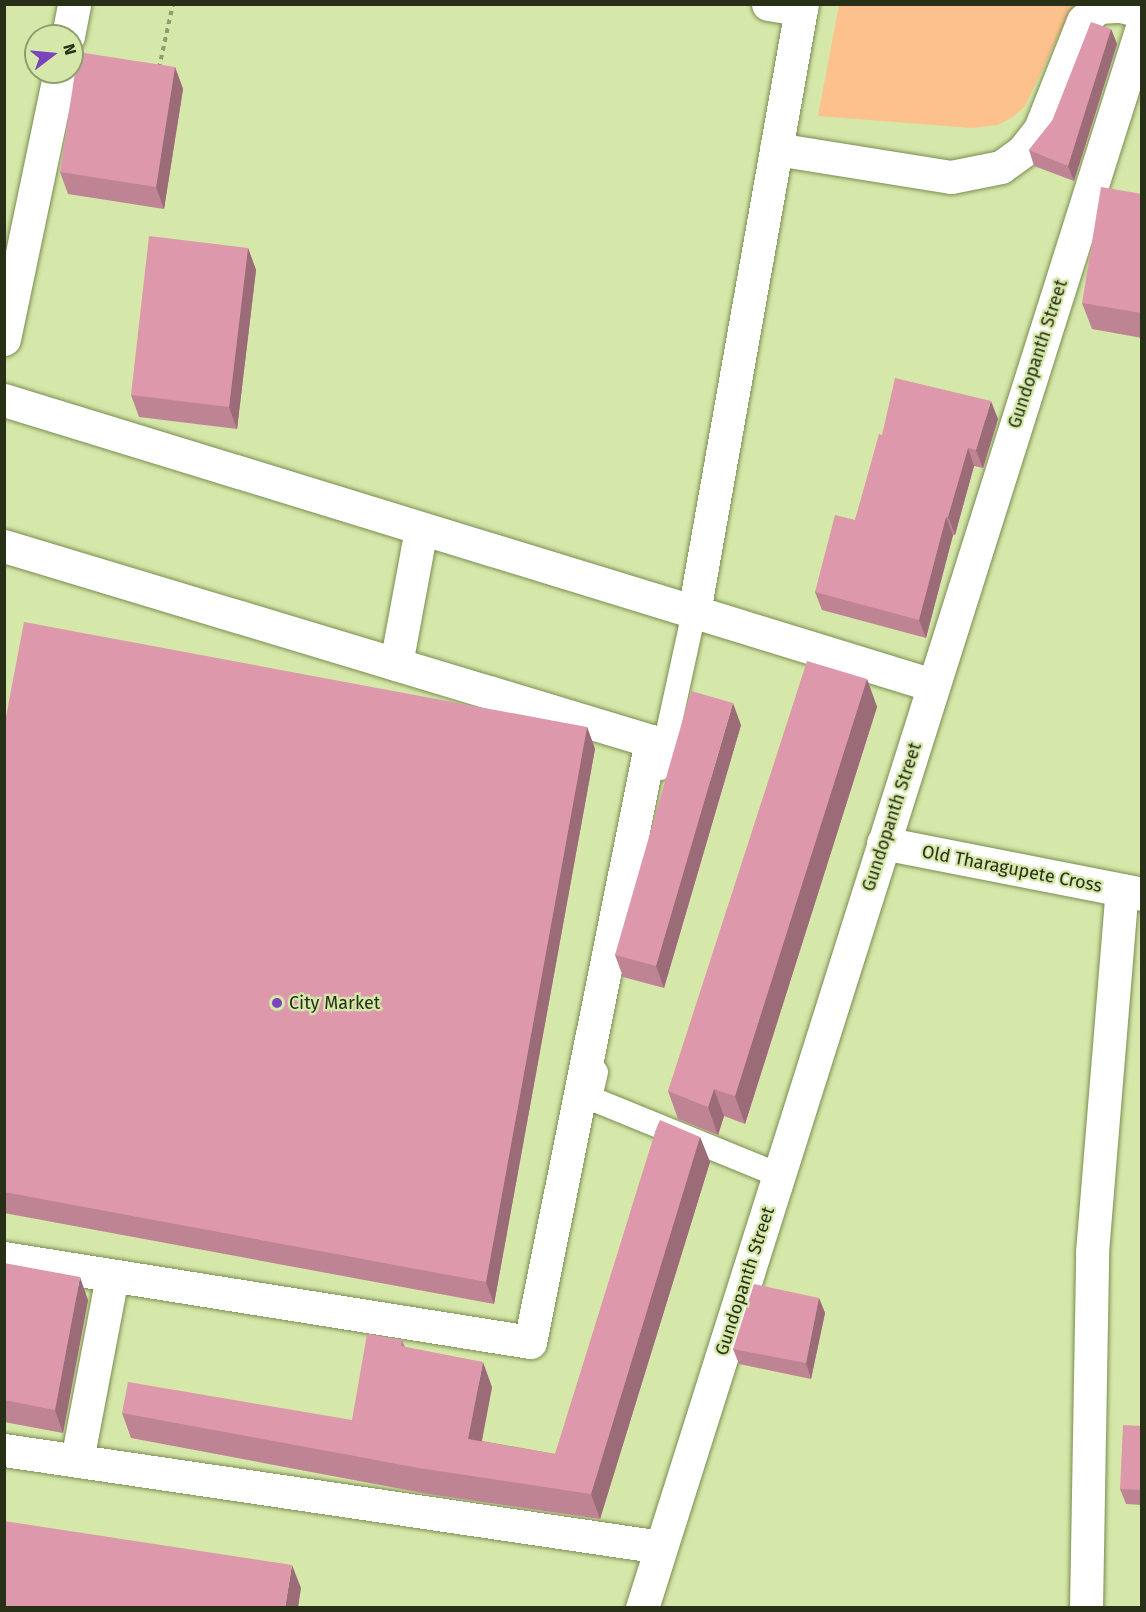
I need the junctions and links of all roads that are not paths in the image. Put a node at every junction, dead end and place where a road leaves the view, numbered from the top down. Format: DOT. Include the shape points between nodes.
graph roads {
  1 [pos="74,4"];
  2 [pos="768,4"];
  3 [pos="802,7"];
  4 [pos="1142,10"];
  5 [pos="70,24"];
  6 [pos="1142,27"];
  7 [pos="57,84"];
  8 [pos="776,149"];
  9 [pos="4,339"];
  10 [pos="4,400"];
  11 [pos="421,529"];
  12 [pos="4,546"];
  13 [pos="694,612"];
  14 [pos="396,664"];
  15 [pos="933,685"];
  16 [pos="883,843"];
  17 [pos="1132,892"];
  18 [pos="779,1175"];
  19 [pos="4,1258"];
  20 [pos="112,1276"];
  21 [pos="4,1450"];
  22 [pos="77,1460"];
  23 [pos="661,1547"];
  24 [pos="642,1608"];
  25 [pos="1086,1608"];
  1 -- 5 [label="street"];
  2 -- 3 [label="street"];
  3 -- 8 [label="street"];
  4 -- 8 [label="street" via="1098,7 1083,21 1040,129 1023,151 1002,166 951,177"];
  6 -- 15 [label="street, Gundopanth Street"];
  7 -- 9 [label="street"];
  8 -- 13 [label="street"];
  10 -- 11 [label="street"];
  11 -- 13 [label="street"];
  11 -- 14 [label="street"];
  12 -- 14 [label="street"];
  13 -- 15 [label="street"];
  13 -- 18 [label="lane" via="590,1098"];
  14 -- 20 [label="street" via="651,741 530,1342"];
  15 -- 16 [label="street, Gundopanth Street"];
  16 -- 17 [label="street, Old Tharagupete Cross"];
  16 -- 18 [label="street, Gundopanth Street"];
  17 -- 25 [label="street" via="1092,1252"];
  18 -- 23 [label="street, Gundopanth Street"];
  19 -- 20 [label="street"];
  20 -- 22 [label="street"];
  21 -- 22 [label="street"];
  22 -- 23 [label="street"];
  23 -- 24 [label="street, Gundopanth Street"];
}
